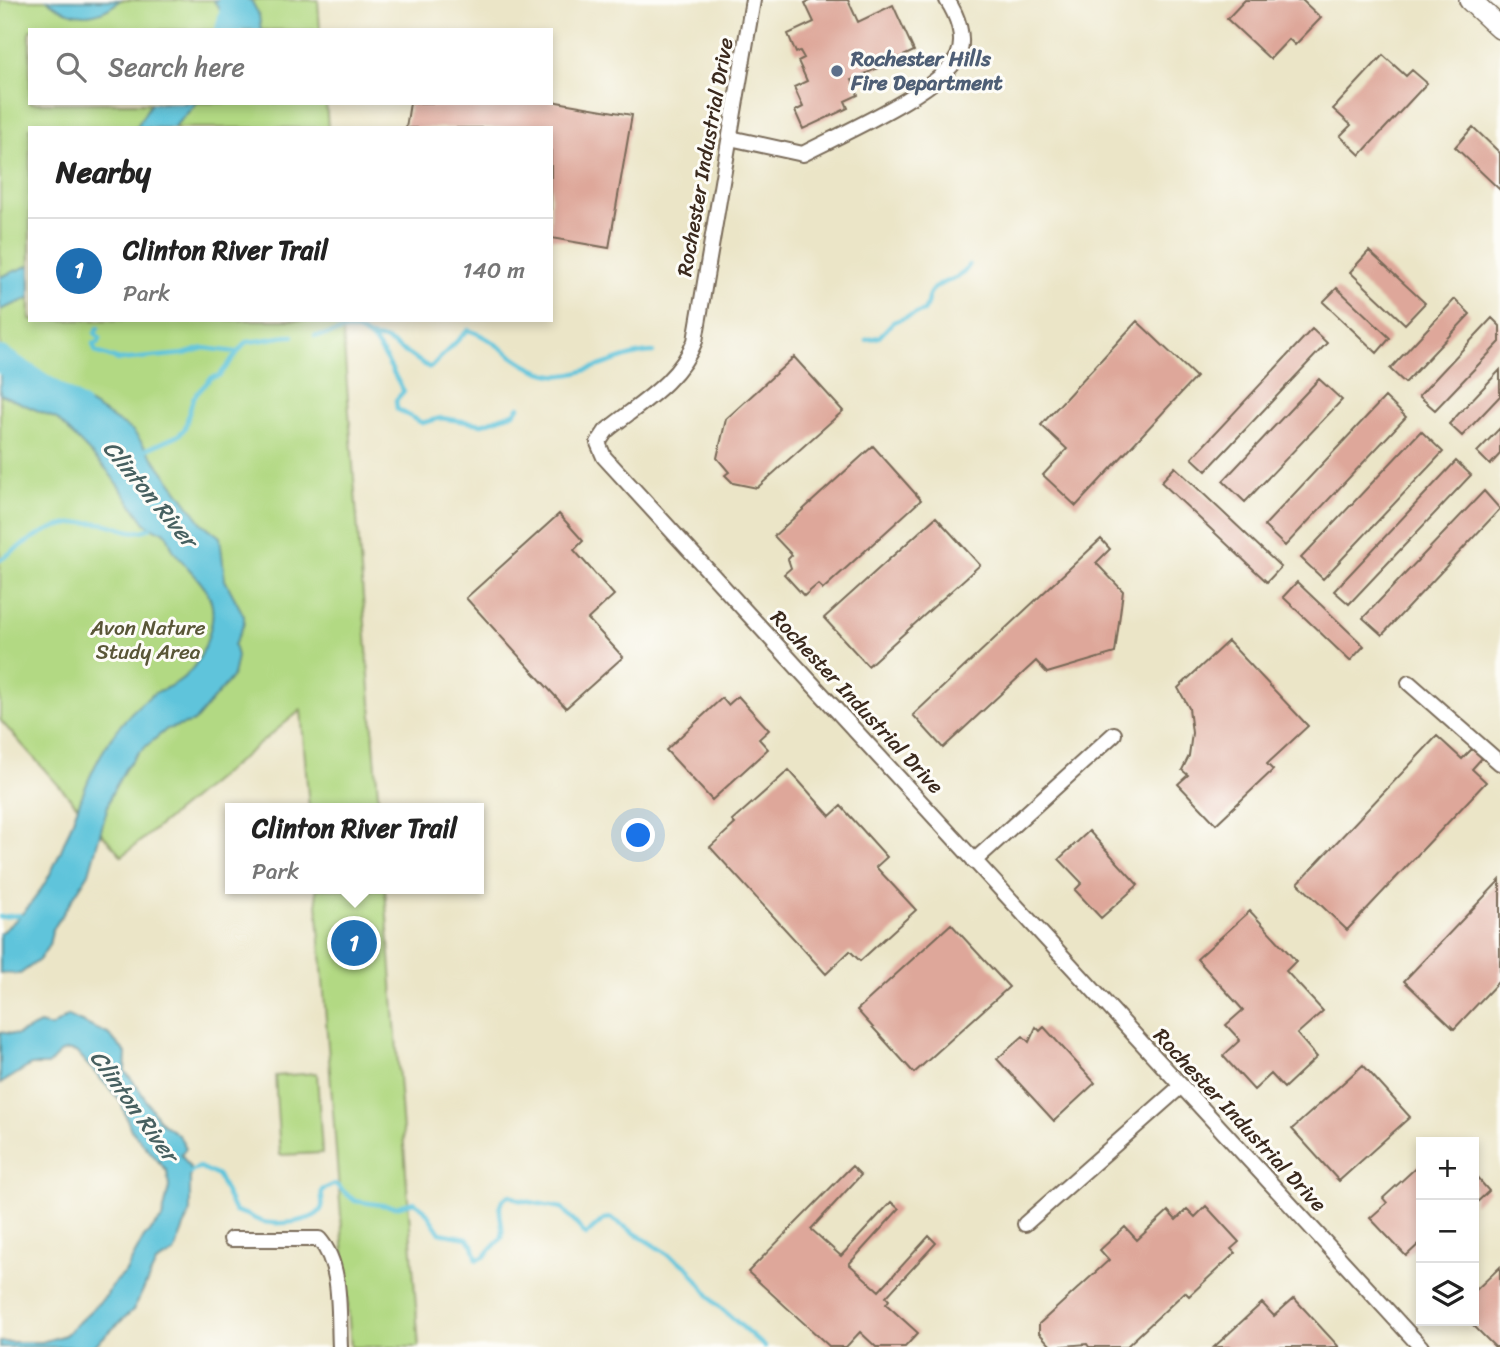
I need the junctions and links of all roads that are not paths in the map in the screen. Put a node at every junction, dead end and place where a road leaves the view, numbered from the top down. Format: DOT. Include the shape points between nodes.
graph roads {
  1 [pos="753,0"];
  2 [pos="947,0"];
  3 [pos="1470,0"];
  4 [pos="1500,28"];
  5 [pos="730,138"];
  6 [pos="1409,682"];
  7 [pos="1114,734"];
  8 [pos="1500,763"];
  9 [pos="974,861"];
  10 [pos="1180,1087"];
  11 [pos="1025,1224"];
  12 [pos="231,1239"];
  13 [pos="340,1347"];
  14 [pos="1421,1347"];
  1 -- 5 [label="street, Rochester Industrial Drive"];
  2 -- 5 [label="street" via="961,35 958,56 937,82 803,154"];
  3 -- 4 [label="main road"];
  5 -- 9 [label="street, Rochester Industrial Drive" via="695,341 687,360 598,443 604,457"];
  6 -- 8 [label="street"];
  7 -- 9 [label="street"];
  9 -- 10 [label="street, Rochester Industrial Drive"];
  10 -- 11 [label="street"];
  10 -- 14 [label="street, Rochester Industrial Drive"];
  12 -- 13 [label="street" via="319,1239 329,1251 337,1286"];
}
